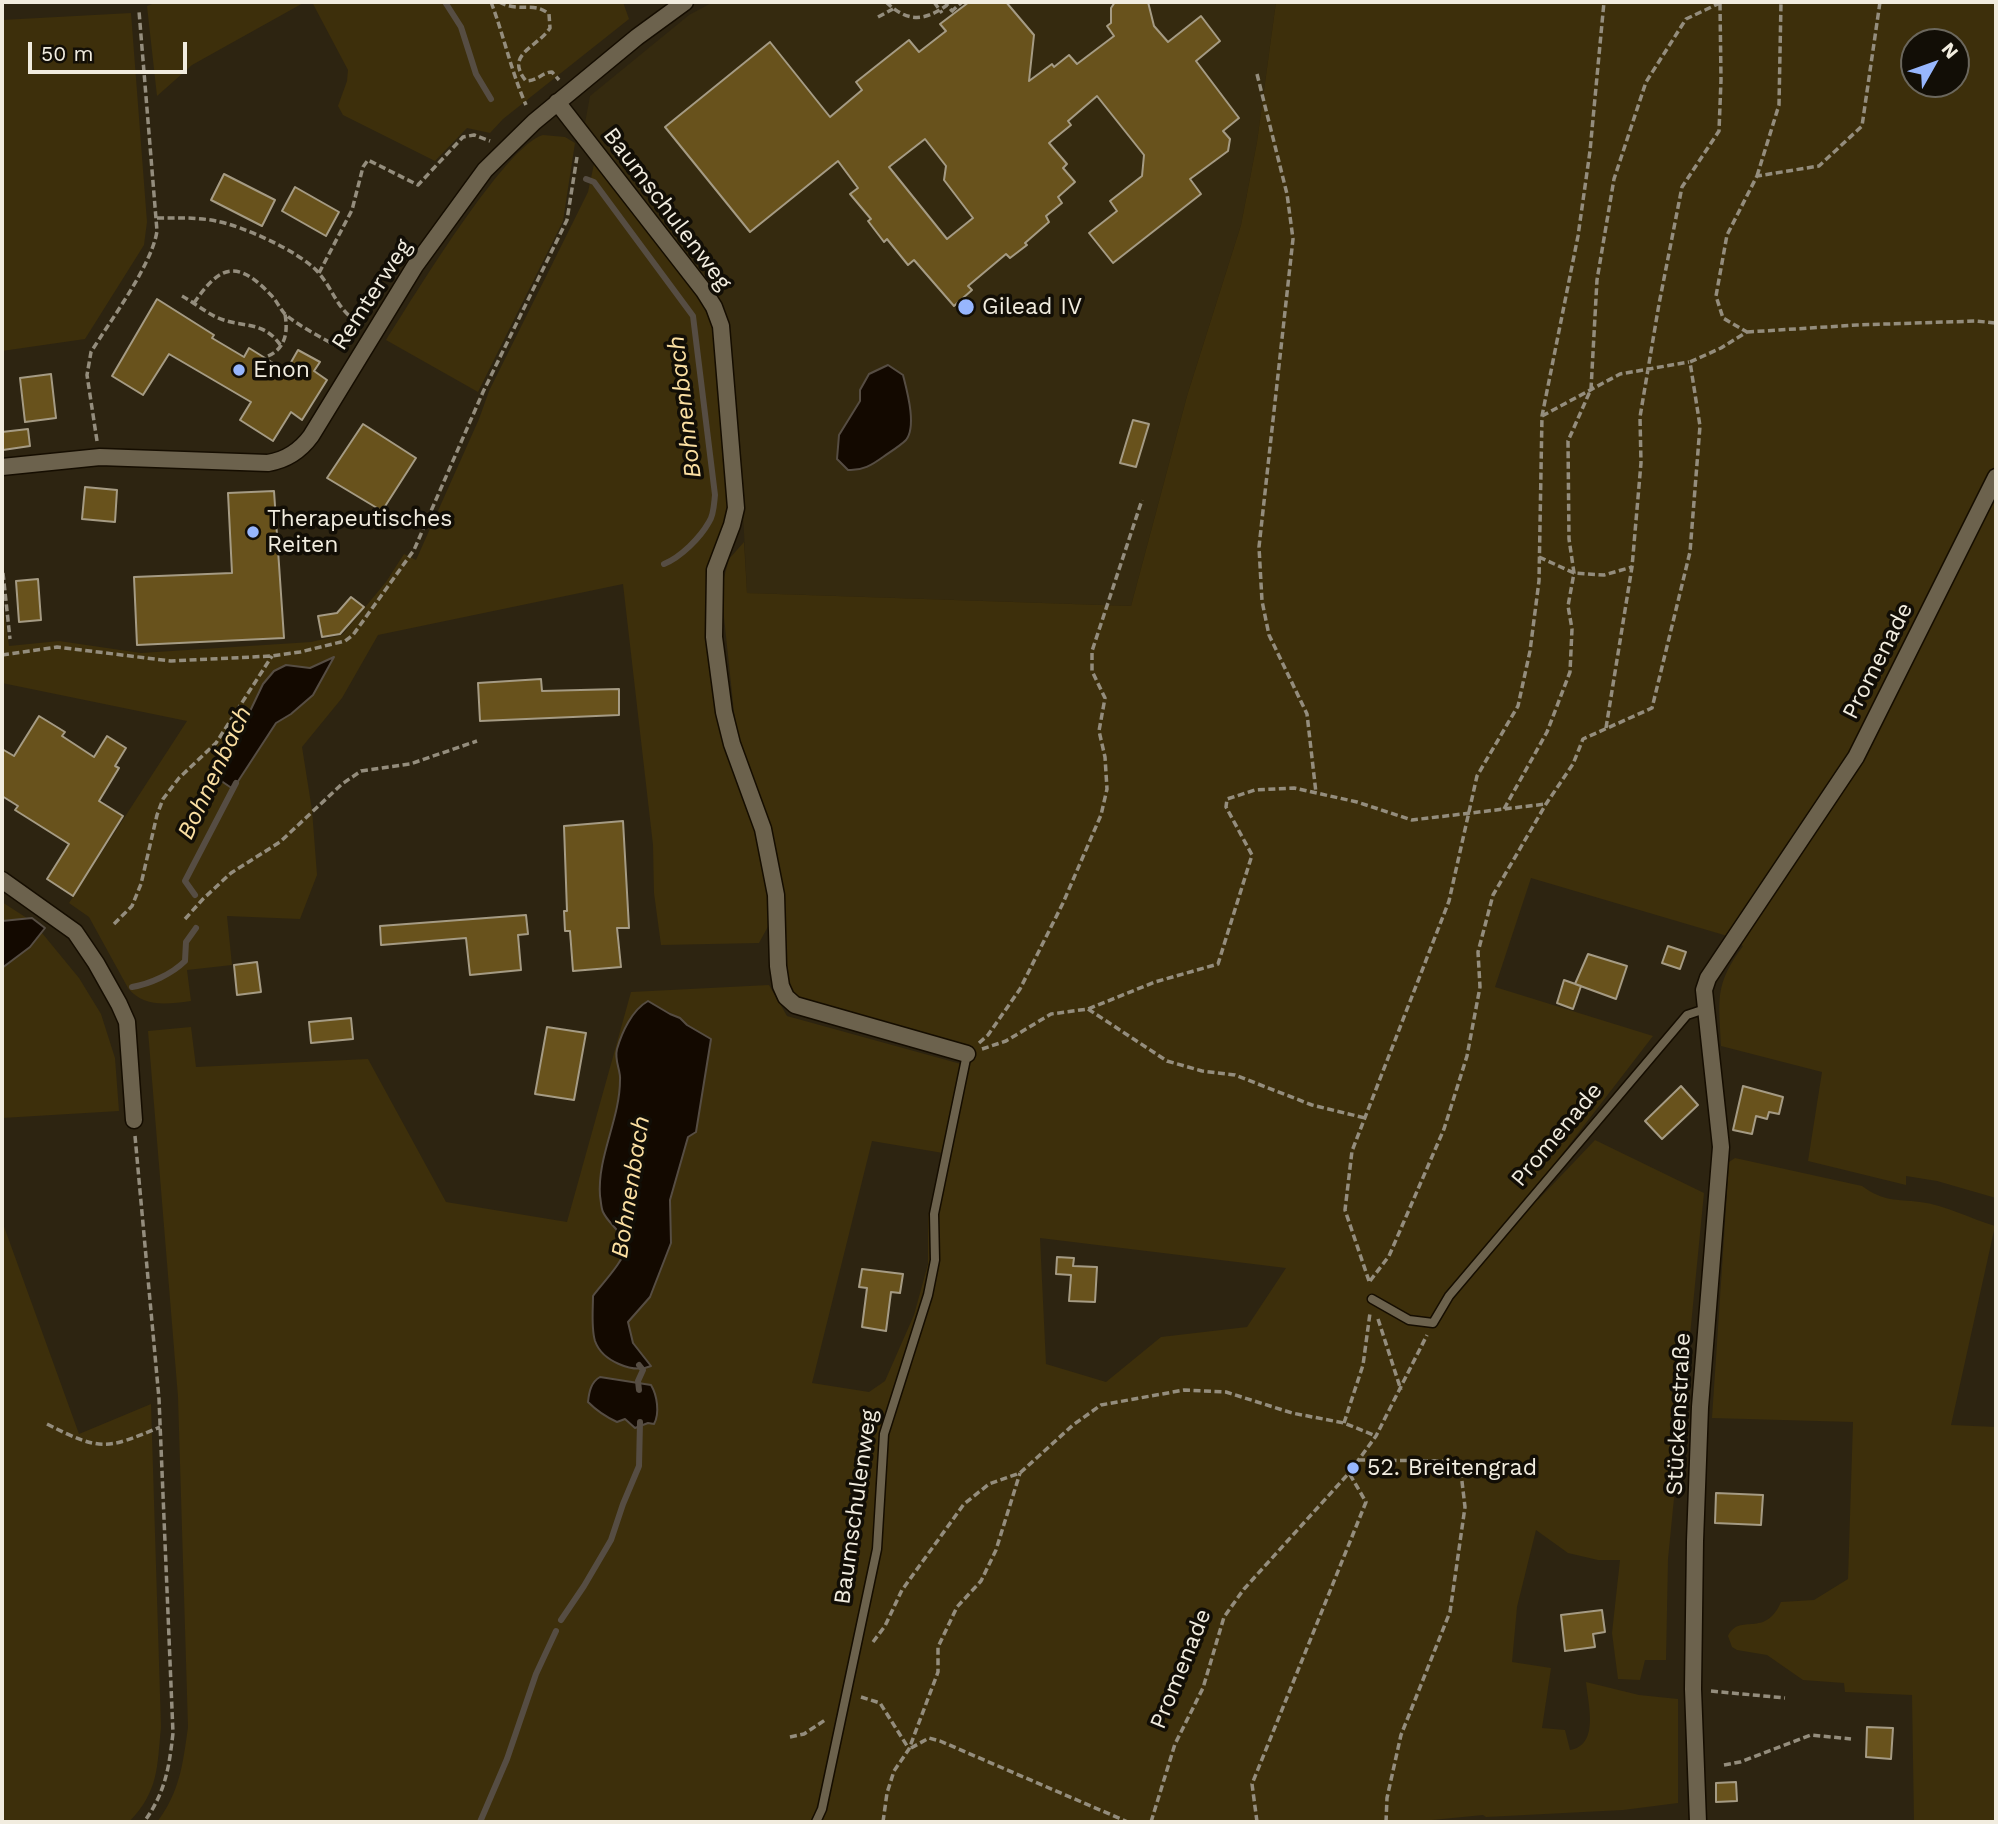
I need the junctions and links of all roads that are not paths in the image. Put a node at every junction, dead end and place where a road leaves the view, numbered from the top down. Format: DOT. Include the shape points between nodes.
graph roads {
  1 [pos="685,2"];
  2 [pos="563,97"];
  3 [pos="2,467"];
  4 [pos="1996,477"];
  5 [pos="2,880"];
  6 [pos="1705,1009"];
  7 [pos="967,1054"];
  8 [pos="134,1120"];
  9 [pos="1372,1299"];
  10 [pos="816,1822"];
  11 [pos="1698,1822"];
  1 -- 2 [label="street, Remterweg"];
  2 -- 3 [label="street, Remterweg" via="506,147 471,187 415,266 306,442 285,459 259,464 100,457"];
  2 -- 7 [label="street, Baumschulenweg" via="587,141 704,291 721,326 736,508 715,570 714,637 724,712 766,842 776,895 781,986 794,1005"];
  4 -- 6 [label="street, Promenade" via="1856,757 1708,978"];
  5 -- 8 [label="street" via="75,932 119,1003 127,1022"];
  6 -- 9 [label="lane, Promenade" via="1687,1015 1449,1296 1433,1322 1409,1320"];
  6 -- 11 [label="street, Stückenstraße" via="1721,1147 1700,1407 1693,1689"];
  7 -- 10 [label="lane, Baumschulenweg" via="934,1214 935,1260 884,1434 877,1549"];
}
